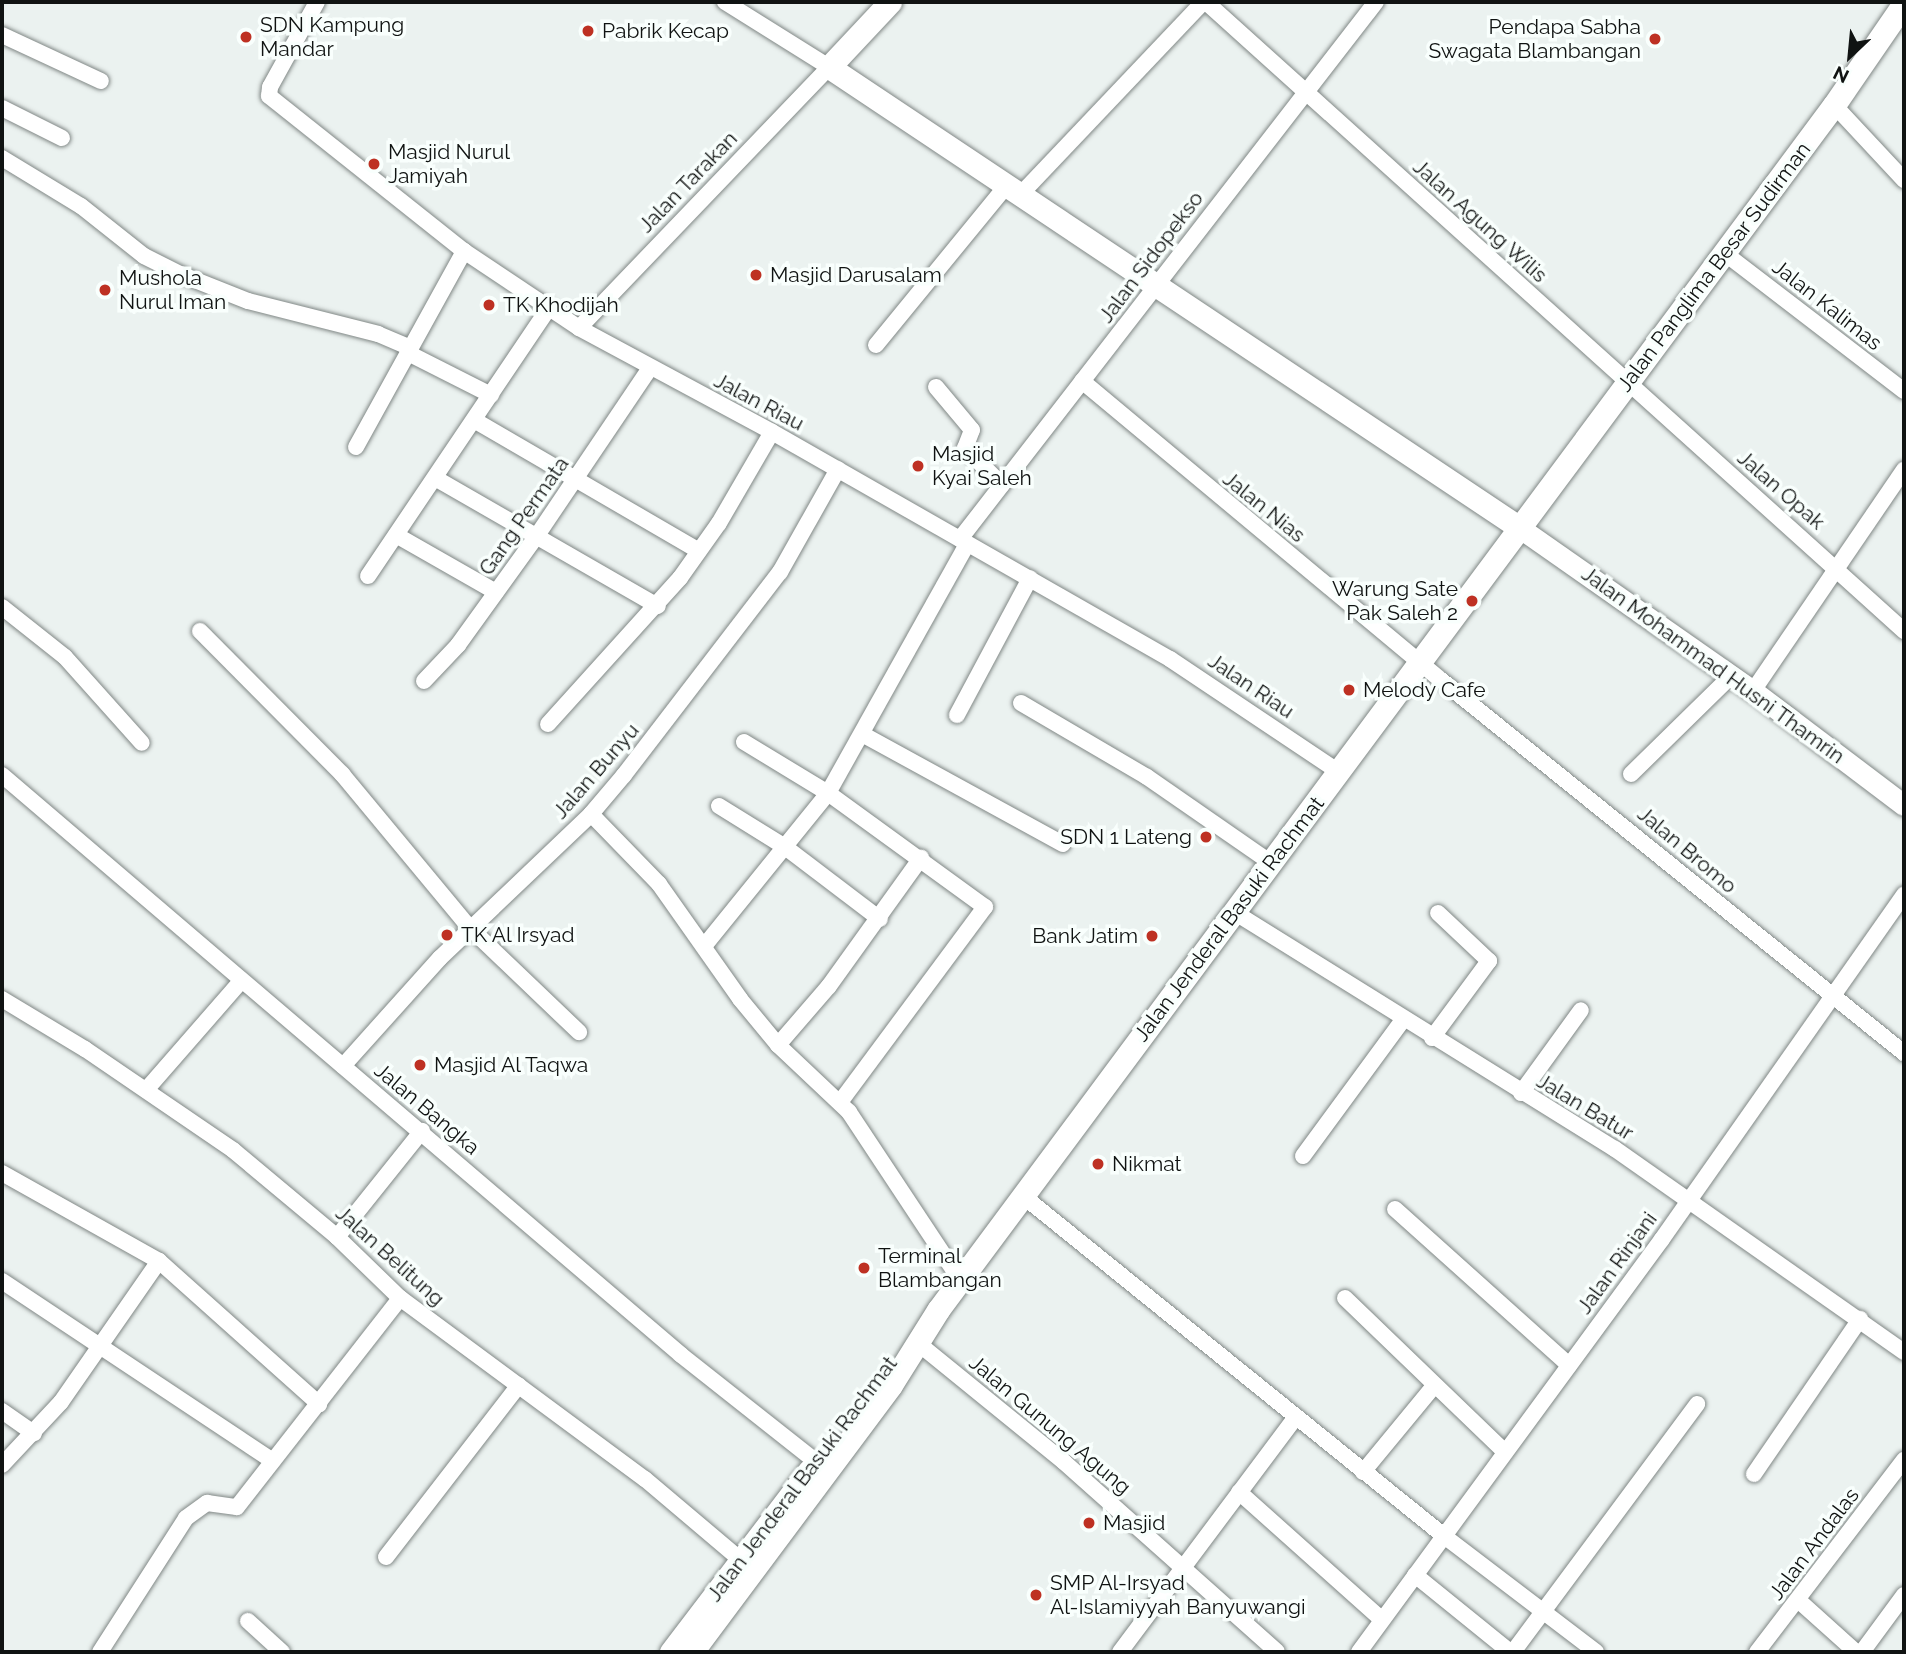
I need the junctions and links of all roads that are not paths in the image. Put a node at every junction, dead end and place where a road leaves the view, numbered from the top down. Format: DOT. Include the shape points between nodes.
graph roads {
  1 [pos="317,2"];
  2 [pos="890,2"];
  3 [pos="1205,2"];
  4 [pos="1376,2"];
  5 [pos="1904,3"];
  6 [pos="731,4"];
  7 [pos="2,35"];
  8 [pos="830,67"];
  9 [pos="101,81"];
  10 [pos="1304,91"];
  11 [pos="1834,105"];
  12 [pos="2,108"];
  13 [pos="62,138"];
  14 [pos="2,158"];
  15 [pos="1904,180"];
  16 [pos="1014,190"];
  17 [pos="464,251"];
  18 [pos="1723,252"];
  19 [pos="1157,284"];
  20 [pos="549,308"];
  21 [pos="579,328"];
  22 [pos="876,345"];
  23 [pos="410,350"];
  24 [pos="650,368"];
  25 [pos="1083,381"];
  26 [pos="1628,382"];
  27 [pos="936,387"];
  28 [pos="1904,391"];
  29 [pos="491,395"];
  30 [pos="474,421"];
  31 [pos="772,432"];
  32 [pos="356,447"];
  33 [pos="838,470"];
  34 [pos="1904,470"];
  35 [pos="435,478"];
  36 [pos="576,480"];
  37 [pos="1002,485"];
  38 [pos="1520,528"];
  39 [pos="396,535"];
  40 [pos="537,537"];
  41 [pos="964,542"];
  42 [pos="699,551"];
  43 [pos="1836,567"];
  44 [pos="368,576"];
  45 [pos="1030,578"];
  46 [pos="496,592"];
  47 [pos="658,606"];
  48 [pos="2,607"];
  49 [pos="200,631"];
  50 [pos="1904,631"];
  51 [pos="1420,663"];
  52 [pos="1731,676"];
  53 [pos="424,681"];
  54 [pos="1753,691"];
  55 [pos="1021,703"];
  56 [pos="957,715"];
  57 [pos="548,724"];
  58 [pos="862,734"];
  59 [pos="744,742"];
  60 [pos="142,743"];
  61 [pos="1339,772"];
  62 [pos="2,775"];
  63 [pos="1631,775"];
  64 [pos="828,793"];
  65 [pos="1904,805"];
  66 [pos="719,806"];
  67 [pos="591,814"];
  68 [pos="1063,844"];
  69 [pos="785,847"];
  70 [pos="921,858"];
  71 [pos="1272,863"];
  72 [pos="1904,895"];
  73 [pos="1234,912"];
  74 [pos="1438,913"];
  75 [pos="880,919"];
  76 [pos="470,928"];
  77 [pos="705,944"];
  78 [pos="241,981"];
  79 [pos="1832,997"];
  80 [pos="2,999"];
  81 [pos="1581,1010"];
  82 [pos="1403,1020"];
  83 [pos="579,1032"];
  84 [pos="1432,1038"];
  85 [pos="778,1045"];
  86 [pos="1904,1053"];
  87 [pos="343,1066"];
  88 [pos="146,1090"];
  89 [pos="1521,1093"];
  90 [pos="841,1102"];
  91 [pos="422,1131"];
  92 [pos="1303,1156"];
  93 [pos="2,1173"];
  94 [pos="1023,1196"];
  95 [pos="1689,1198"];
  96 [pos="1395,1209"];
  97 [pos="337,1237"];
  98 [pos="159,1261"];
  99 [pos="960,1280"];
  100 [pos="2,1281"];
  101 [pos="400,1298"];
  102 [pos="1345,1298"];
  103 [pos="938,1310"];
  104 [pos="1860,1319"];
  105 [pos="919,1344"];
  106 [pos="103,1347"];
  107 [pos="1904,1352"];
  108 [pos="1569,1365"];
  109 [pos="519,1385"];
  110 [pos="1434,1386"];
  111 [pos="319,1404"];
  112 [pos="1697,1404"];
  113 [pos="2,1411"];
  114 [pos="1296,1417"];
  115 [pos="34,1433"];
  116 [pos="1505,1452"];
  117 [pos="1904,1460"];
  118 [pos="273,1461"];
  119 [pos="2,1465"];
  120 [pos="822,1466"];
  121 [pos="1363,1472"];
  122 [pos="1754,1474"];
  123 [pos="1239,1492"];
  124 [pos="1444,1536"];
  125 [pos="386,1557"];
  126 [pos="741,1560"];
  127 [pos="1183,1569"];
  128 [pos="1415,1576"];
  129 [pos="1904,1595"];
  130 [pos="1798,1600"];
  131 [pos="1543,1610"];
  132 [pos="1381,1619"];
  133 [pos="248,1621"];
  134 [pos="100,1652"];
  135 [pos="282,1652"];
  136 [pos="671,1652"];
  137 [pos="692,1652"];
  138 [pos="1120,1652"];
  139 [pos="1277,1652"];
  140 [pos="1359,1652"];
  141 [pos="1512,1652"];
  142 [pos="1596,1652"];
  143 [pos="1757,1652"];
  144 [pos="1856,1652"];
  145 [pos="1862,1652"];
  1 -- 17 [label="street, Jalan Riau" via="269,96"];
  2 -- 8 [label="main road"];
  3 -- 10 [label="street, Jalan Agung Wilis"];
  3 -- 16 [label="street"];
  4 -- 10 [label="street, Jalan Sidopekso"];
  5 -- 11 [label="main road, Jalan Panglima Besar Sudirman"];
  6 -- 8 [label="street"];
  7 -- 9 [label="street"];
  8 -- 16 [label="main road"];
  8 -- 21 [label="street, Jalan Tarakan"];
  10 -- 19 [label="street, Jalan Sidopekso"];
  10 -- 26 [label="street, Jalan Agung Wilis"];
  11 -- 15 [label="street"];
  11 -- 18 [label="main road, Jalan Panglima Besar Sudirman"];
  12 -- 13 [label="street"];
  14 -- 23 [label="street" via="81,206 144,256 180,274 248,301 378,334"];
  16 -- 19 [label="main road"];
  16 -- 22 [label="street"];
  17 -- 20 [label="street, Jalan Riau"];
  17 -- 23 [label="street"];
  18 -- 26 [label="main road, Jalan Panglima Besar Sudirman"];
  18 -- 28 [label="street, Jalan Kalimas"];
  19 -- 25 [label="street, Jalan Sidopekso"];
  19 -- 38 [label="main road"];
  20 -- 21 [label="street, Jalan Riau"];
  20 -- 29 [label="street"];
  21 -- 24 [label="street, Jalan Riau"];
  23 -- 29 [label="street"];
  23 -- 32 [label="street"];
  24 -- 31 [label="street, Jalan Riau"];
  24 -- 36 [label="street, Gang Permata"];
  25 -- 37 [label="street, Jalan Sidopekso"];
  25 -- 51 [label="street, Jalan Nias"];
  26 -- 38 [label="main road, Jalan Panglima Besar Sudirman"];
  26 -- 43 [label="street, Jalan Opak"];
  27 -- 37 [label="street" via="972,430 965,448"];
  29 -- 30 [label="street"];
  30 -- 35 [label="street"];
  30 -- 36 [label="street"];
  31 -- 33 [label="street, Jalan Riau"];
  31 -- 42 [label="street"];
  33 -- 41 [label="street, Jalan Riau"];
  33 -- 67 [label="street, Jalan Bunyu" via="780,572"];
  34 -- 43 [label="street"];
  35 -- 39 [label="street"];
  35 -- 40 [label="street"];
  36 -- 40 [label="street, Gang Permata"];
  36 -- 42 [label="street"];
  37 -- 41 [label="street, Jalan Sidopekso"];
  38 -- 51 [label="main road, Jalan Jenderal Basuki Rachmat"];
  38 -- 52 [label="street, Jalan Mohammad Husni Thamrin"];
  39 -- 44 [label="street"];
  39 -- 46 [label="street"];
  40 -- 46 [label="street, Gang Permata"];
  40 -- 47 [label="street"];
  41 -- 45 [label="street, Jalan Riau"];
  41 -- 58 [label="street, Jalan Sidopekso"];
  42 -- 47 [label="street"];
  43 -- 50 [label="street, Jalan Opak"];
  43 -- 54 [label="street"];
  45 -- 56 [label="street"];
  45 -- 61 [label="street, Jalan Riau" via="1193,673"];
  46 -- 53 [label="street, Gang Permata"];
  47 -- 57 [label="street"];
  48 -- 60 [label="street" via="65,657"];
  49 -- 76 [label="street" via="342,774"];
  51 -- 61 [label="main road, Jalan Jenderal Basuki Rachmat"];
  51 -- 79 [label="street, Jalan Bromo" via="1591,797"];
  52 -- 54 [label="street, Jalan Mohammad Husni Thamrin"];
  52 -- 63 [label="street"];
  54 -- 65 [label="street, Jalan Mohammad Husni Thamrin"];
  55 -- 71 [label="street" via="1147,777"];
  58 -- 64 [label="street, Jalan Sidopekso"];
  58 -- 68 [label="street"];
  59 -- 64 [label="street"];
  61 -- 71 [label="main road, Jalan Jenderal Basuki Rachmat"];
  62 -- 78 [label="street, Jalan Bangka"];
  64 -- 69 [label="street, Jalan Sidopekso"];
  64 -- 70 [label="street"];
  66 -- 69 [label="street"];
  67 -- 76 [label="street, Jalan Bunyu"];
  67 -- 77 [label="street" via="647,869"];
  69 -- 75 [label="street"];
  69 -- 77 [label="street, Jalan Sidopekso"];
  70 -- 75 [label="street"];
  70 -- 90 [label="street" via="985,907"];
  71 -- 73 [label="main road, Jalan Jenderal Basuki Rachmat"];
  72 -- 79 [label="street, Jalan Rinjani"];
  73 -- 82 [label="street, Jalan Batur"];
  73 -- 94 [label="main road, Jalan Jenderal Basuki Rachmat"];
  74 -- 84 [label="street" via="1489,961"];
  75 -- 85 [label="street"];
  76 -- 83 [label="street"];
  76 -- 87 [label="street, Jalan Bunyu"];
  77 -- 85 [label="street" via="740,999"];
  78 -- 87 [label="street, Jalan Bangka"];
  78 -- 88 [label="street"];
  79 -- 86 [label="street, Jalan Bromo"];
  79 -- 95 [label="street, Jalan Rinjani"];
  80 -- 88 [label="street, Jalan Belitung"];
  81 -- 89 [label="street"];
  82 -- 84 [label="street, Jalan Batur"];
  82 -- 92 [label="street"];
  84 -- 89 [label="street, Jalan Batur"];
  85 -- 90 [label="street"];
  87 -- 91 [label="street, Jalan Bangka"];
  88 -- 97 [label="street, Jalan Belitung" via="263,1174"];
  89 -- 95 [label="street, Jalan Batur"];
  90 -- 99 [label="street"];
  91 -- 97 [label="street"];
  91 -- 120 [label="street, Jalan Bangka" via="681,1355"];
  93 -- 98 [label="street"];
  94 -- 99 [label="main road, Jalan Jenderal Basuki Rachmat"];
  94 -- 114 [label="street"];
  95 -- 104 [label="street, Jalan Batur"];
  95 -- 108 [label="street, Jalan Rinjani"];
  96 -- 108 [label="street"];
  97 -- 101 [label="street, Jalan Belitung"];
  98 -- 106 [label="street"];
  98 -- 111 [label="street"];
  99 -- 103 [label="main road, Jalan Jenderal Basuki Rachmat"];
  100 -- 106 [label="street"];
  101 -- 109 [label="street, Jalan Belitung"];
  101 -- 111 [label="street"];
  102 -- 110 [label="street"];
  103 -- 105 [label="main road, Jalan Jenderal Basuki Rachmat"];
  103 -- 120 [label="main road, Jalan Jenderal Basuki Rachmat" via="915,1329"];
  104 -- 107 [label="street, Jalan Batur"];
  104 -- 122 [label="street"];
  105 -- 120 [label="main road, Jalan Jenderal Basuki Rachmat"];
  105 -- 127 [label="street, Jalan Gunung Agung" via="1064,1462"];
  106 -- 115 [label="street"];
  106 -- 118 [label="street"];
  108 -- 116 [label="street, Jalan Rinjani"];
  109 -- 125 [label="street"];
  109 -- 126 [label="street, Jalan Belitung" via="645,1479"];
  110 -- 116 [label="street"];
  110 -- 121 [label="street"];
  111 -- 118 [label="street"];
  112 -- 131 [label="street"];
  113 -- 115 [label="street"];
  114 -- 121 [label="street"];
  114 -- 123 [label="street"];
  115 -- 119 [label="street"];
  116 -- 124 [label="street, Jalan Rinjani"];
  117 -- 130 [label="street, Jalan Andalas"];
  118 -- 134 [label="street" via="235,1509 207,1503 191,1513"];
  120 -- 126 [label="main road, Jalan Jenderal Basuki Rachmat"];
  120 -- 137 [label="main road, Jalan Jenderal Basuki Rachmat"];
  121 -- 124 [label="street"];
  123 -- 127 [label="street"];
  123 -- 132 [label="street"];
  124 -- 128 [label="street, Jalan Rinjani"];
  124 -- 131 [label="street"];
  126 -- 136 [label="main road, Jalan Jenderal Basuki Rachmat"];
  127 -- 138 [label="street"];
  127 -- 139 [label="street, Jalan Gunung Agung"];
  128 -- 132 [label="street, Jalan Rinjani"];
  128 -- 141 [label="street"];
  129 -- 145 [label="street"];
  130 -- 143 [label="street, Jalan Andalas"];
  130 -- 144 [label="street"];
  131 -- 141 [label="street"];
  131 -- 142 [label="street"];
  132 -- 140 [label="street, Jalan Rinjani"];
  133 -- 135 [label="street"];
}
